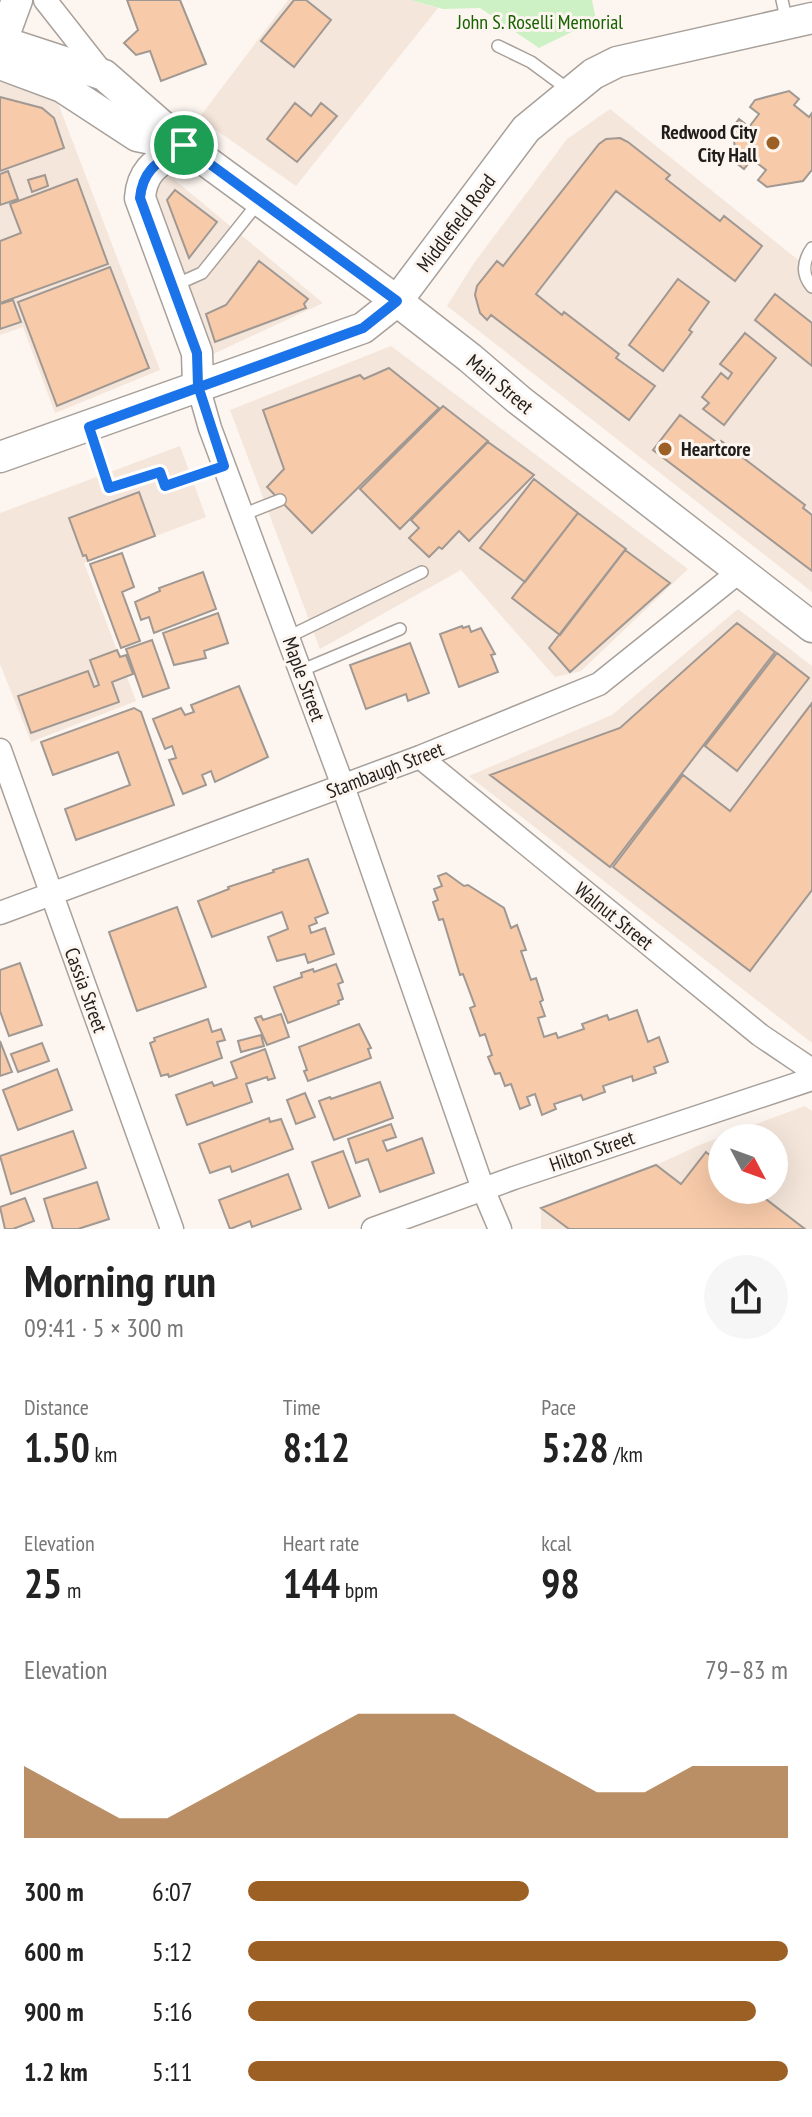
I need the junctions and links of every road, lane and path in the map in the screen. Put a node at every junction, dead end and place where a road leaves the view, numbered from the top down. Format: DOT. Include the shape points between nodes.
graph roads {
  1 [pos="17,0"];
  2 [pos="45,0"];
  3 [pos="794,14"];
  4 [pos="0,35"];
  5 [pos="0,41"];
  6 [pos="498,46"];
  7 [pos="0,64"];
  8 [pos="104,75"];
  9 [pos="569,91"];
  10 [pos="184,145"];
  11 [pos="260,199"];
  12 [pos="812,248"];
  13 [pos="173,286"];
  14 [pos="812,287"];
  15 [pos="397,301"];
  16 [pos="198,386"];
  17 [pos="89,427"];
  18 [pos="0,457"];
  19 [pos="224,466"];
  20 [pos="280,500"];
  21 [pos="242,515"];
  22 [pos="740,571"];
  23 [pos="422,572"];
  24 [pos="812,627"];
  25 [pos="400,629"];
  26 [pos="288,637"];
  27 [pos="300,671"];
  28 [pos="0,750"];
  29 [pos="420,757"];
  30 [pos="343,786"];
  31 [pos="52,895"];
  32 [pos="0,913"];
  33 [pos="812,1070"];
  34 [pos="812,1079"];
  35 [pos="483,1189"];
  36 [pos="172,1229"];
  37 [pos="373,1229"];
  38 [pos="500,1229"];
  1 -- 4 [label="street"];
  2 -- 8 [label="street"];
  3 -- 9 [label="street, Middlefield Road" via="617,62"];
  5 -- 8 [label="street, Main Street"];
  6 -- 9 [label="lane" via="531,62"];
  7 -- 10 [label="street, Main Street" via="62,87 137,136"];
  8 -- 10 [label="street, Main Street"];
  9 -- 15 [label="street, Middlefield Road" via="526,129"];
  10 -- 11 [label="street, Main Street"];
  10 -- 13 [label="street, Maple Street" via="152,166 141,181 140,198"];
  11 -- 13 [label="lane" via="202,273"];
  11 -- 15 [label="street, Main Street"];
  12 -- 14 [label="lane" via="804,265"];
  13 -- 16 [label="street, Maple Street" via="197,353"];
  15 -- 16 [label="street, Middlefield Road" via="363,328"];
  15 -- 22 [label="street, Main Street"];
  16 -- 17 [label="street, Middlefield Road"];
  16 -- 19 [label="street, Maple Street"];
  17 -- 18 [label="street, Middlefield Road"];
  17 -- 19 [label="lane" via="109,488 160,472 165,486"];
  19 -- 21 [label="street, Maple Street"];
  20 -- 21 [label="lane"];
  21 -- 26 [label="street, Maple Street"];
  22 -- 24 [label="street, Main Street"];
  22 -- 29 [label="street, Stambaugh Street" via="599,684"];
  23 -- 26 [label="lane"];
  25 -- 27 [label="lane"];
  26 -- 27 [label="street, Maple Street"];
  27 -- 30 [label="street, Maple Street"];
  28 -- 31 [label="street, Cassia Street"];
  29 -- 30 [label="street, Stambaugh Street"];
  29 -- 33 [label="street, Walnut Street" via="760,1035"];
  30 -- 31 [label="street, Stambaugh Street"];
  30 -- 35 [label="street, Maple Street"];
  31 -- 32 [label="street, Stambaugh Street"];
  31 -- 36 [label="street, Cassia Street"];
  34 -- 35 [label="street, Hilton Street"];
  35 -- 37 [label="street, Hilton Street"];
  35 -- 38 [label="street, Maple Street"];
}
